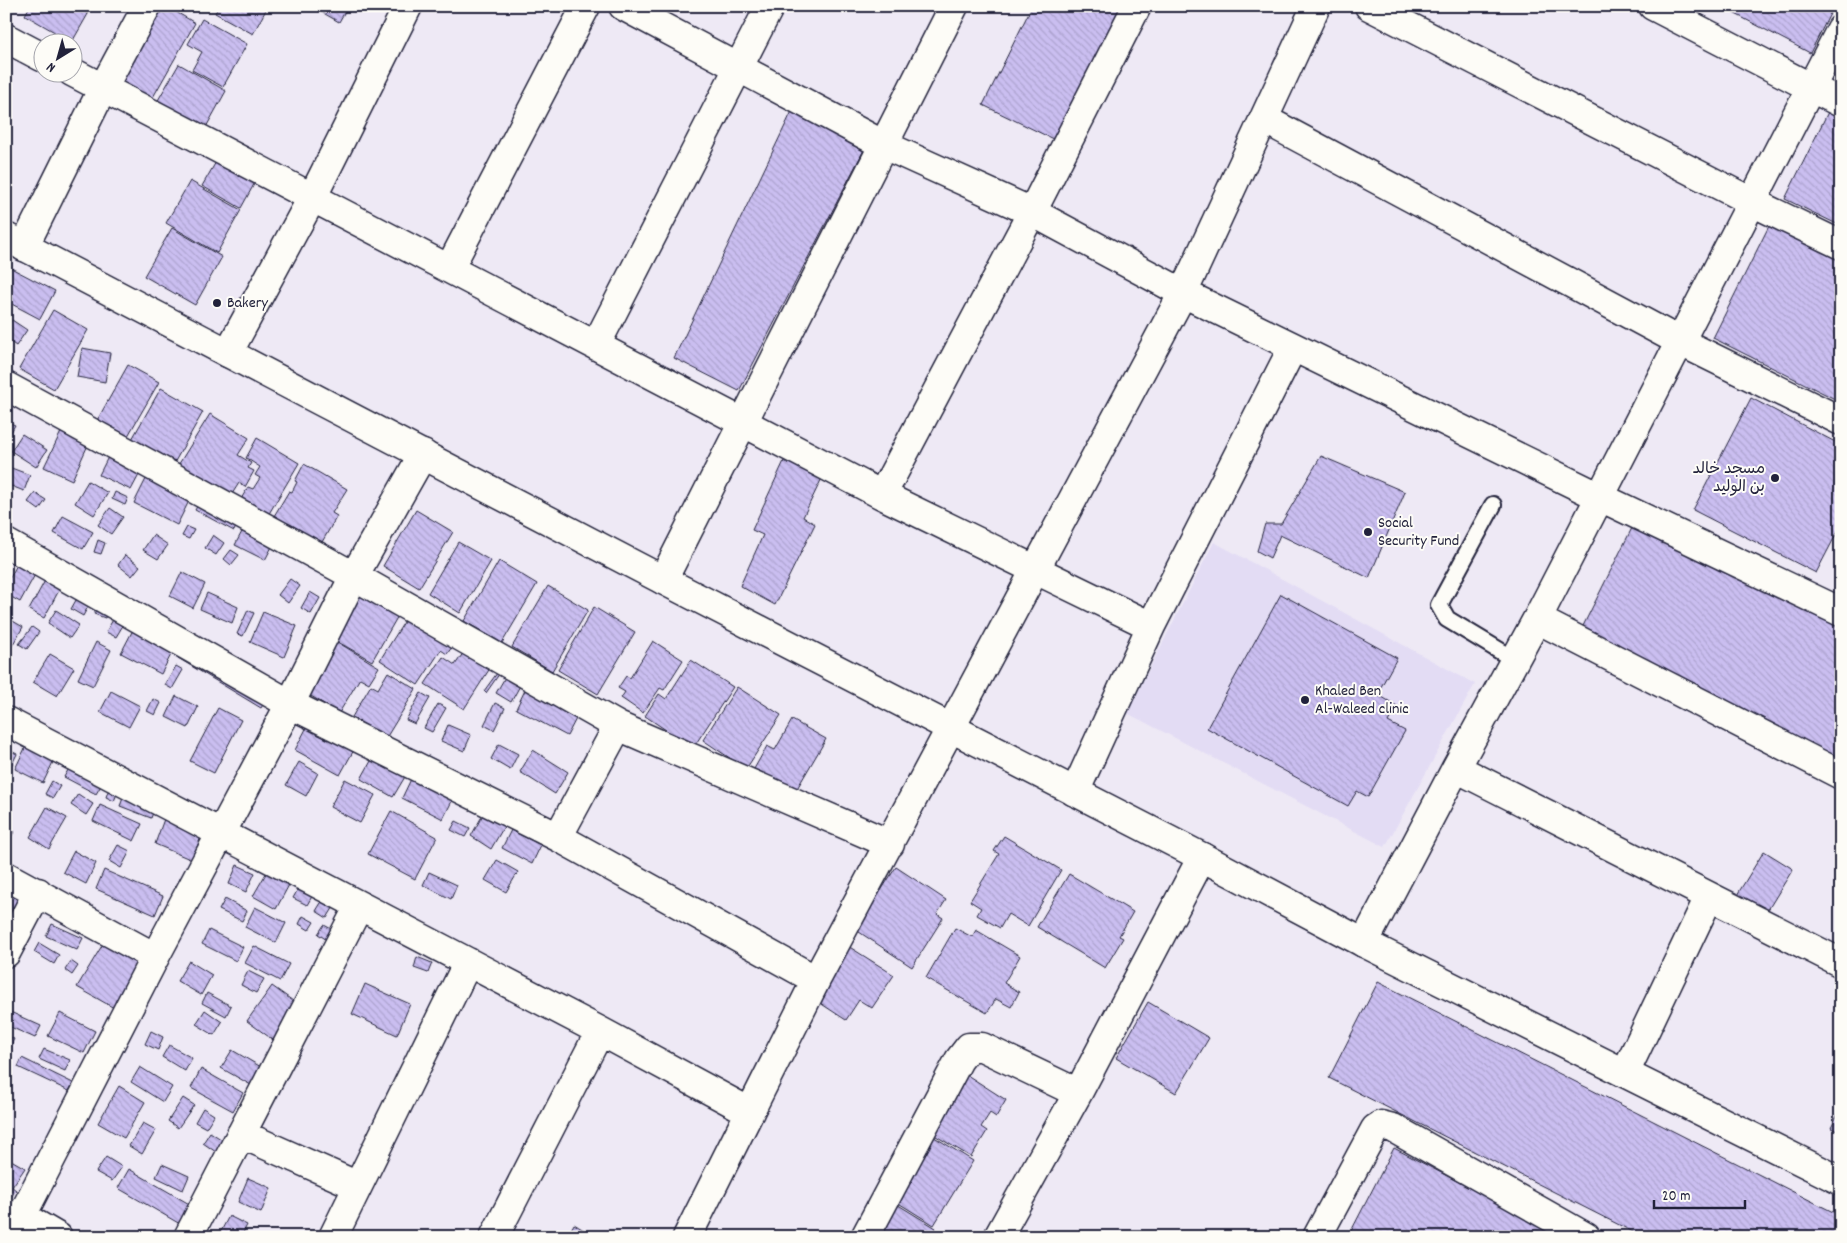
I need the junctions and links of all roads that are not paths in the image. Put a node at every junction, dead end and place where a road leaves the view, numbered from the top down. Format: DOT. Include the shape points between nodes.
graph roads {
  1 [pos="147,6"];
  2 [pos="408,6"];
  3 [pos="586,6"];
  4 [pos="623,6"];
  5 [pos="770,6"];
  6 [pos="954,6"];
  7 [pos="1137,6"];
  8 [pos="1316,6"];
  9 [pos="1369,6"];
  10 [pos="1653,6"];
  11 [pos="1841,29"];
  12 [pos="6,38"];
  13 [pos="32,52"];
  14 [pos="738,67"];
  15 [pos="82,77"];
  16 [pos="1810,87"];
  17 [pos="103,88"];
  18 [pos="1841,103"];
  19 [pos="1264,119"];
  20 [pos="884,145"];
  21 [pos="312,198"];
  22 [pos="1752,202"];
  23 [pos="1032,212"];
  24 [pos="15,242"];
  25 [pos="1841,245"];
  26 [pos="449,269"];
  27 [pos="1183,294"];
  28 [pos="1679,341"];
  29 [pos="596,345"];
  30 [pos="1293,348"];
  31 [pos="228,353"];
  32 [pos="6,386"];
  33 [pos="1841,421"];
  34 [pos="742,422"];
  35 [pos="423,454"];
  36 [pos="882,495"];
  37 [pos="1600,497"];
  38 [pos="1493,505"];
  39 [pos="6,543"];
  40 [pos="1034,570"];
  41 [pos="354,576"];
  42 [pos="663,580"];
  43 [pos="1841,612"];
  44 [pos="1537,619"];
  45 [pos="1151,626"];
  46 [pos="1514,660"];
  47 [pos="290,704"];
  48 [pos="6,721"];
  49 [pos="618,726"];
  50 [pos="950,727"];
  51 [pos="1456,768"];
  52 [pos="1841,775"];
  53 [pos="1075,792"];
  54 [pos="221,834"];
  55 [pos="558,837"];
  56 [pos="890,844"];
  57 [pos="1202,857"];
  58 [pos="6,876"];
  59 [pos="38,892"];
  60 [pos="1709,898"];
  61 [pos="359,906"];
  62 [pos="1364,943"];
  63 [pos="6,953"];
  64 [pos="155,957"];
  65 [pos="468,962"];
  66 [pos="1841,963"];
  67 [pos="816,980"];
  68 [pos="600,1031"];
  69 [pos="1625,1073"];
  70 [pos="1078,1093"];
  71 [pos="750,1112"];
  72 [pos="241,1134"];
  73 [pos="1841,1181"];
  74 [pos="358,1186"];
  75 [pos="16,1227"];
  76 [pos="58,1237"];
  77 [pos="188,1237"];
  78 [pos="333,1237"];
  79 [pos="494,1237"];
  80 [pos="687,1237"];
  81 [pos="865,1237"];
  82 [pos="998,1237"];
  83 [pos="1317,1237"];
  84 [pos="1586,1237"];
  1 -- 17 [label="street"];
  2 -- 21 [label="street"];
  3 -- 26 [label="street"];
  4 -- 14 [label="street"];
  5 -- 14 [label="street"];
  6 -- 20 [label="street"];
  7 -- 23 [label="street"];
  8 -- 19 [label="street"];
  9 -- 22 [label="street"];
  10 -- 16 [label="street"];
  11 -- 16 [label="street"];
  12 -- 13 [label="street"];
  14 -- 20 [label="street"];
  14 -- 29 [label="street"];
  15 -- 17 [label="street"];
  16 -- 18 [label="street"];
  16 -- 22 [label="street"];
  17 -- 21 [label="street"];
  17 -- 24 [label="street"];
  19 -- 27 [label="street"];
  19 -- 28 [label="street"];
  20 -- 23 [label="street"];
  20 -- 34 [label="street"];
  21 -- 26 [label="street"];
  21 -- 31 [label="street"];
  22 -- 25 [label="street"];
  22 -- 28 [label="street"];
  23 -- 27 [label="street"];
  23 -- 36 [label="street"];
  24 -- 31 [label="street"];
  26 -- 29 [label="street"];
  27 -- 30 [label="street"];
  27 -- 40 [label="street"];
  28 -- 33 [label="street"];
  28 -- 37 [label="street"];
  29 -- 34 [label="street"];
  30 -- 37 [label="street"];
  30 -- 45 [label="street"];
  31 -- 35 [label="street"];
  32 -- 41 [label="street"];
  34 -- 36 [label="street"];
  34 -- 42 [label="street"];
  35 -- 41 [label="street"];
  35 -- 42 [label="street"];
  36 -- 40 [label="street"];
  37 -- 43 [label="street"];
  37 -- 44 [label="street"];
  38 -- 46 [label="lane" via="1440,605 1446,619"];
  39 -- 47 [label="street"];
  40 -- 45 [label="street"];
  40 -- 50 [label="street"];
  41 -- 47 [label="street"];
  41 -- 49 [label="street"];
  42 -- 50 [label="street"];
  44 -- 46 [label="street"];
  44 -- 52 [label="street"];
  45 -- 53 [label="street"];
  46 -- 51 [label="street"];
  47 -- 54 [label="street"];
  47 -- 55 [label="street"];
  48 -- 54 [label="street"];
  49 -- 55 [label="street"];
  49 -- 56 [label="street"];
  50 -- 53 [label="street"];
  50 -- 56 [label="street"];
  51 -- 60 [label="street"];
  51 -- 62 [label="street"];
  53 -- 57 [label="street"];
  54 -- 61 [label="street"];
  54 -- 64 [label="street"];
  55 -- 67 [label="street"];
  56 -- 67 [label="street"];
  57 -- 62 [label="street"];
  57 -- 70 [label="street"];
  58 -- 59 [label="street"];
  59 -- 63 [label="street"];
  59 -- 64 [label="street"];
  60 -- 66 [label="street"];
  60 -- 69 [label="street"];
  61 -- 65 [label="street"];
  61 -- 72 [label="street"];
  62 -- 69 [label="street"];
  64 -- 75 [label="street"];
  65 -- 68 [label="street"];
  65 -- 74 [label="street"];
  67 -- 71 [label="street"];
  68 -- 71 [label="street"];
  68 -- 79 [label="street"];
  69 -- 73 [label="street"];
  70 -- 81 [label="street" via="982,1047 969,1047 959,1060"];
  70 -- 82 [label="street"];
  71 -- 80 [label="street"];
  72 -- 74 [label="street"];
  72 -- 77 [label="street"];
  74 -- 78 [label="street"];
  75 -- 76 [label="street"];
  83 -- 84 [label="street" via="1375,1129 1381,1125 1393,1128"];
}
